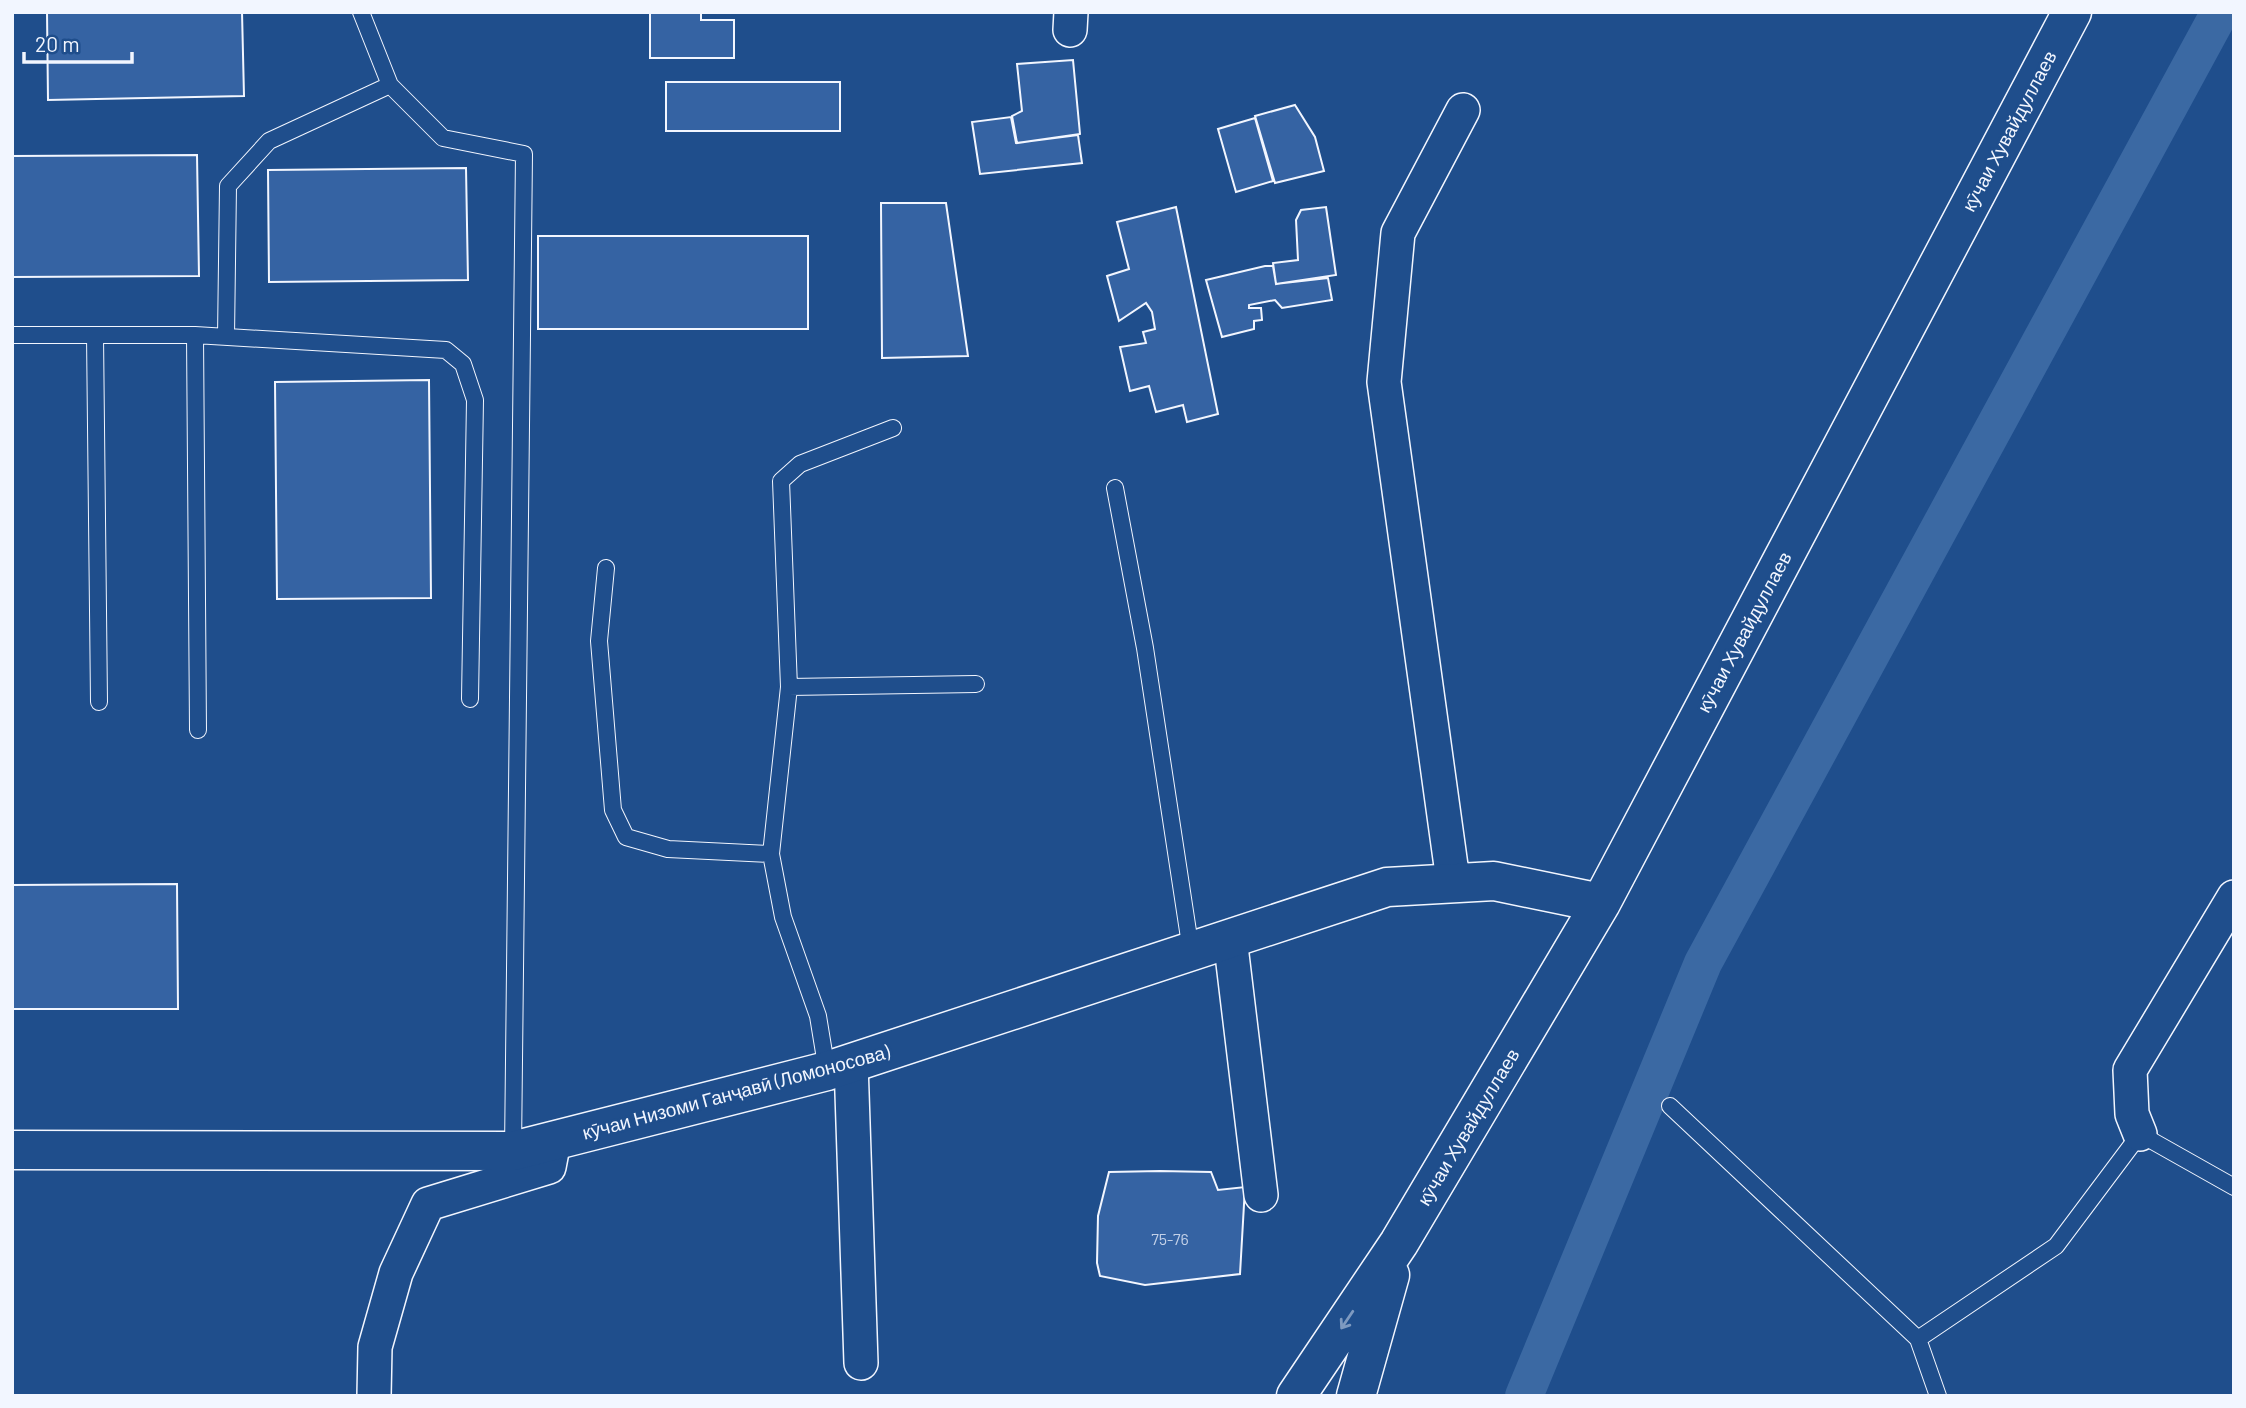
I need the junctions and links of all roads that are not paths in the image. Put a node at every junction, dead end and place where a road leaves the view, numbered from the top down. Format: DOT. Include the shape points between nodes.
graph roads {
  1 [pos="361,12"];
  2 [pos="2071,12"];
  3 [pos="390,86"];
  4 [pos="1463,110"];
  5 [pos="12,335"];
  6 [pos="95,335"];
  7 [pos="195,335"];
  8 [pos="226,337"];
  9 [pos="893,428"];
  10 [pos="1115,488"];
  11 [pos="606,568"];
  12 [pos="976,684"];
  13 [pos="789,687"];
  14 [pos="470,699"];
  15 [pos="99,702"];
  16 [pos="198,730"];
  17 [pos="771,854"];
  18 [pos="1457,883"];
  19 [pos="2234,897"];
  20 [pos="1601,903"];
  21 [pos="1230,938"];
  22 [pos="1191,951"];
  23 [pos="839,1067"];
  24 [pos="1670,1106"];
  25 [pos="2140,1134"];
  26 [pos="554,1141"];
  27 [pos="12,1150"];
  28 [pos="513,1152"];
  29 [pos="2234,1187"];
  30 [pos="1261,1195"];
  31 [pos="1399,1243"];
  32 [pos="1918,1339"];
  33 [pos="861,1363"];
  34 [pos="374,1396"];
  35 [pos="1296,1396"];
  36 [pos="1356,1396"];
  37 [pos="1938,1396"];
  1 -- 3 [label="lane"];
  2 -- 20 [label="street, кӯчаи Хувайдуллаев"];
  3 -- 8 [label="lane" via="269,141 228,186"];
  3 -- 28 [label="lane" via="443,138 524,154"];
  4 -- 18 [label="street" via="1398,233 1384,382"];
  5 -- 6 [label="lane"];
  6 -- 7 [label="lane"];
  6 -- 15 [label="lane"];
  7 -- 8 [label="lane"];
  7 -- 16 [label="lane"];
  8 -- 14 [label="lane" via="446,350 463,363 475,400"];
  9 -- 13 [label="lane" via="800,464 781,481"];
  10 -- 22 [label="lane" via="1145,648"];
  11 -- 17 [label="lane" via="599,641 613,810 626,837 668,849"];
  12 -- 13 [label="lane"];
  13 -- 17 [label="lane"];
  17 -- 23 [label="lane" via="783,917"];
  18 -- 20 [label="street, кӯчаи Низоми Ганҷавӣ (Ломоносова)" via="1494,881"];
  18 -- 21 [label="street, кӯчаи Низоми Ганҷавӣ (Ломоносова)" via="1387,887"];
  19 -- 25 [label="street" via="2130,1070 2132,1114"];
  20 -- 31 [label="street, кӯчаи Хувайдуллаев"];
  21 -- 22 [label="street, кӯчаи Низоми Ганҷавӣ (Ломоносова)"];
  21 -- 30 [label="street"];
  22 -- 23 [label="street, кӯчаи Низоми Ганҷавӣ (Ломоносова)"];
  23 -- 26 [label="street, кӯчаи Низоми Ганҷавӣ (Ломоносова)"];
  23 -- 33 [label="street"];
  24 -- 32 [label="lane"];
  25 -- 29 [label="lane"];
  25 -- 32 [label="lane" via="2056,1246"];
  26 -- 28 [label="street, кӯчаи Низоми Ганҷавӣ (Ломоносова)"];
  26 -- 34 [label="street" via="549,1167 428,1204 396,1273 375,1347"];
  27 -- 28 [label="street, кӯчаи Низоми Ганҷавӣ (Ломоносова)"];
  31 -- 35 [label="street, кӯчаи Хувайдуллаев, one-way"];
  31 -- 36 [label="street, кӯчаи Хувайдуллаев"];
  32 -- 37 [label="lane"];
}
